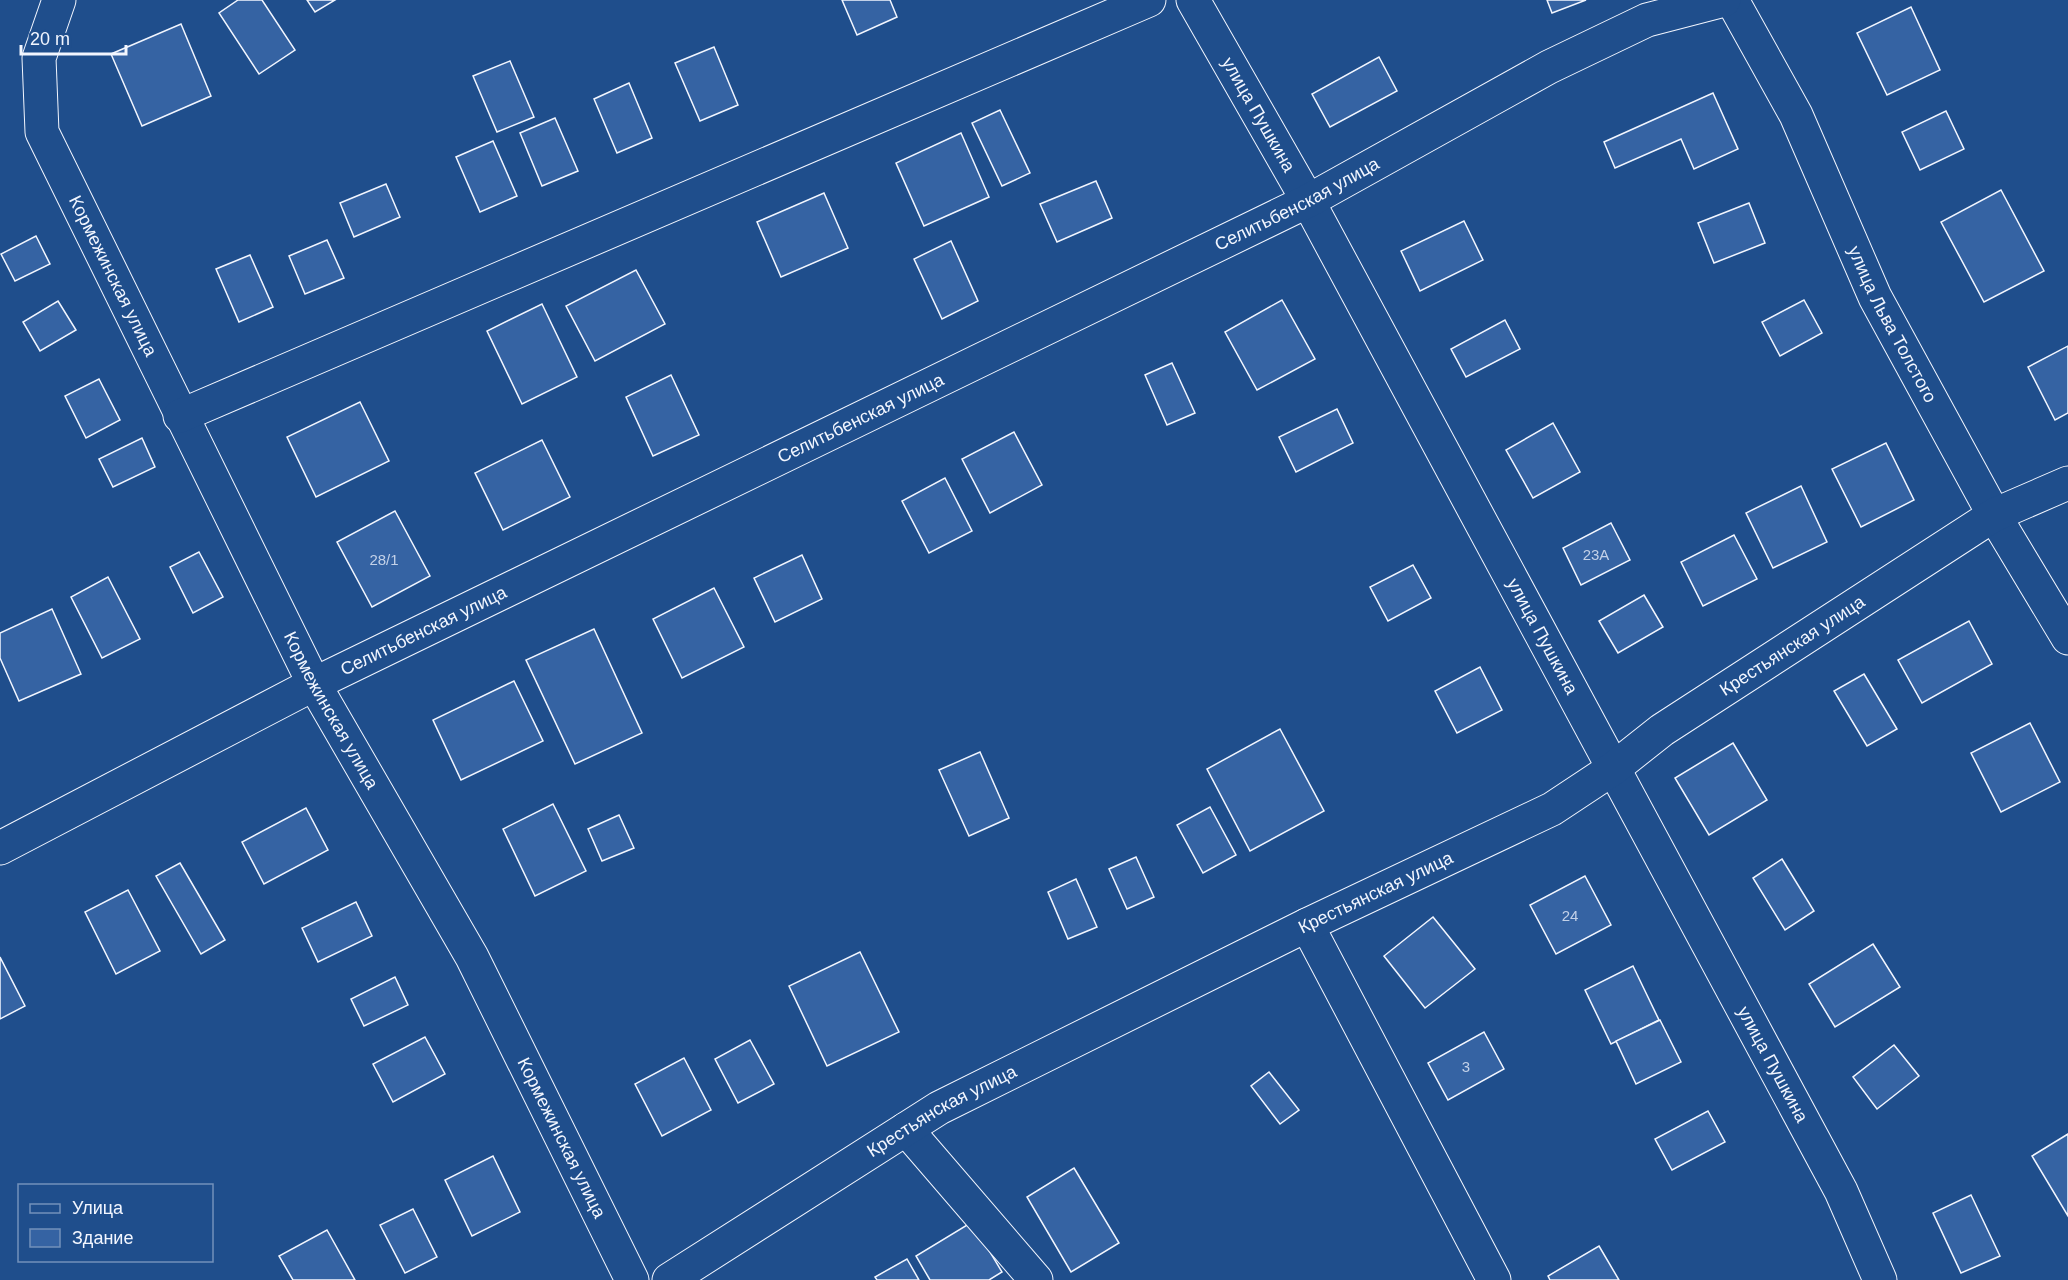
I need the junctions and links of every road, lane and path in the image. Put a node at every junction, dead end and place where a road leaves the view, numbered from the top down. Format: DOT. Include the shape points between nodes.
graph roads {
  1 [pos="59,0"];
  2 [pos="1149,0"];
  3 [pos="1193,0"];
  4 [pos="1724,0"];
  5 [pos="1732,0"];
  6 [pos="1308,201"];
  7 [pos="180,416"];
  8 [pos="2068,483"];
  9 [pos="1994,515"];
  10 [pos="2068,638"];
  11 [pos="314,684"];
  12 [pos="1614,768"];
  13 [pos="0,849"];
  14 [pos="1306,925"];
  15 [pos="906,1129"];
  16 [pos="632,1280"];
  17 [pos="669,1280"];
  18 [pos="1036,1280"];
  19 [pos="1494,1280"];
  20 [pos="1880,1280"];
  1 -- 7 [label="street, Кормежинская улица" via="39,58 42,132"];
  2 -- 7 [label="street"];
  3 -- 6 [label="street, улица Пушкина"];
  4 -- 6 [label="street, Селитьбенская улица" via="1647,20 1559,62"];
  5 -- 9 [label="street, улица Льва Толстого" via="1796,115 1875,297"];
  6 -- 11 [label="street, Селитьбенская улица"];
  6 -- 12 [label="street, улица Пушкина"];
  7 -- 11 [label="street, Кормежинская улица"];
  8 -- 9 [label="street, Крестьянская улица"];
  9 -- 10 [label="street, улица Льва Толстого"];
  9 -- 12 [label="street, Крестьянская улица" via="1662,730"];
  11 -- 13 [label="street, Селитьбенская улица"];
  11 -- 16 [label="street, Кормежинская улица" via="472,957"];
  12 -- 14 [label="street, Крестьянская улица" via="1552,808"];
  12 -- 20 [label="street, улица Пушкина" via="1841,1191"];
  14 -- 15 [label="street, Крестьянская улица" via="939,1108"];
  14 -- 19 [label="street"];
  15 -- 17 [label="street, Крестьянская улица"];
  15 -- 18 [label="street"];
}
